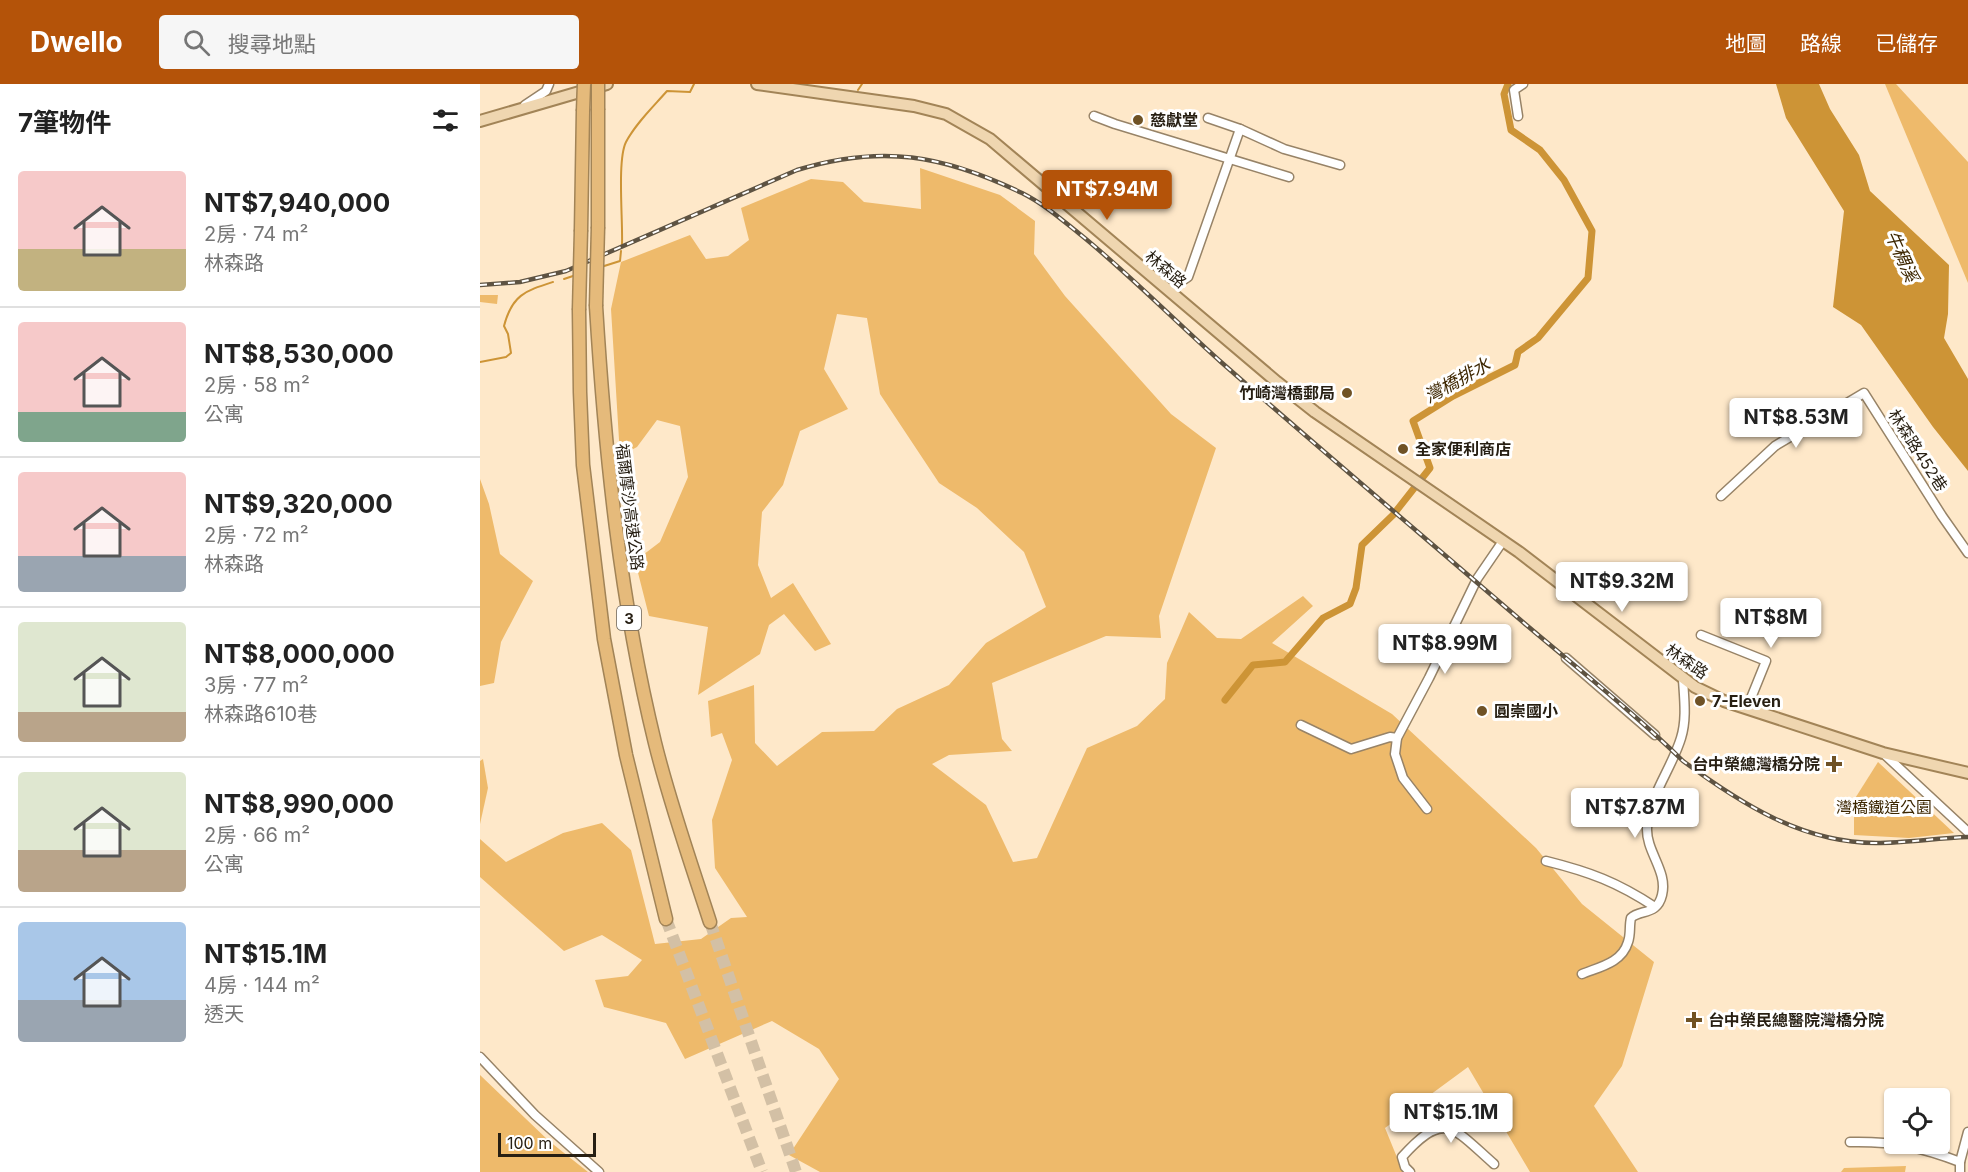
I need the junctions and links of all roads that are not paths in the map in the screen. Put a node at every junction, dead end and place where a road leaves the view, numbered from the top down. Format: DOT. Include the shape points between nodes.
graph roads {
  1 [pos="549,84"];
  2 [pos="571,84"];
  3 [pos="602,84"];
  4 [pos="757,84"];
  5 [pos="1523,84"];
  6 [pos="582,88"];
  7 [pos="521,108"];
  8 [pos="1094,116"];
  9 [pos="1518,116"];
  10 [pos="1208,118"];
  11 [pos="480,121"];
  12 [pos="1240,129"];
  13 [pos="1229,158"];
  14 [pos="1340,165"];
  15 [pos="1289,177"];
  16 [pos="1168,290"];
  17 [pos="1721,496"];
  18 [pos="1503,541"];
  19 [pos="1968,553"];
  20 [pos="1701,635"];
  21 [pos="1566,658"];
  22 [pos="1683,679"];
  23 [pos="1747,708"];
  24 [pos="1301,725"];
  25 [pos="1655,735"];
  26 [pos="1397,738"];
  27 [pos="1883,753"];
  28 [pos="1968,773"];
  29 [pos="1427,809"];
  30 [pos="1968,832"];
  31 [pos="1546,861"];
  32 [pos="1655,907"];
  33 [pos="666,919"];
  34 [pos="710,922"];
  35 [pos="1582,974"];
  36 [pos="480,1057"];
  37 [pos="1454,1101"];
  38 [pos="1455,1130"];
  39 [pos="1968,1132"];
  40 [pos="1850,1142"];
  41 [pos="1960,1162"];
  42 [pos="1494,1164"];
  43 [pos="599,1172"];
  44 [pos="1410,1172"];
  45 [pos="1960,1172"];
  1 -- 7 [label="street" via="546,92"];
  2 -- 6 [label="street"];
  3 -- 6 [label="main road"];
  3 -- 34 [label="highway, 福爾摩沙高速公路 / 3, bridge" via="598,110 596,306 607,460 631,632 656,746"];
  4 -- 16 [label="main road, 林森路" via="946,114 990,139"];
  5 -- 9 [label="street" via="1514,90"];
  6 -- 7 [label="main road"];
  6 -- 33 [label="highway, 3, bridge" via="579,309 584,465 603,629 626,755"];
  7 -- 11 [label="main road"];
  8 -- 13 [label="street"];
  10 -- 12 [label="street"];
  12 -- 13 [label="street"];
  12 -- 14 [label="street" via="1284,149"];
  13 -- 15 [label="street"];
  13 -- 16 [label="street" via="1188,276"];
  16 -- 18 [label="main road, 林森路" via="1315,412"];
  17 -- 19 [label="street, 林森路452巷" via="1775,446 1863,393"];
  18 -- 22 [label="main road, 林森路"];
  18 -- 26 [label="street" via="1477,579"];
  20 -- 23 [label="street" via="1766,661"];
  21 -- 25 [label="street"];
  22 -- 23 [label="main road, 林森路" via="1724,701"];
  22 -- 32 [label="street" via="1682,738 1651,808 1647,829 1662,874 1662,895"];
  23 -- 27 [label="main road, 林森路"];
  24 -- 26 [label="street" via="1351,749"];
  26 -- 29 [label="street" via="1395,754 1403,778"];
  27 -- 28 [label="main road, 林森路"];
  27 -- 30 [label="street"];
  31 -- 32 [label="street" via="1603,877"];
  32 -- 35 [label="street" via="1631,918 1624,952 1606,965"];
  36 -- 43 [label="street" via="534,1115"];
  37 -- 38 [label="street" via="1468,1119"];
  38 -- 42 [label="street"];
  38 -- 44 [label="street" via="1439,1128 1428,1132 1411,1147 1402,1157"];
  39 -- 41 [label="street"];
  40 -- 41 [label="street" via="1881,1142 1930,1150"];
  41 -- 45 [label="street"];
}
